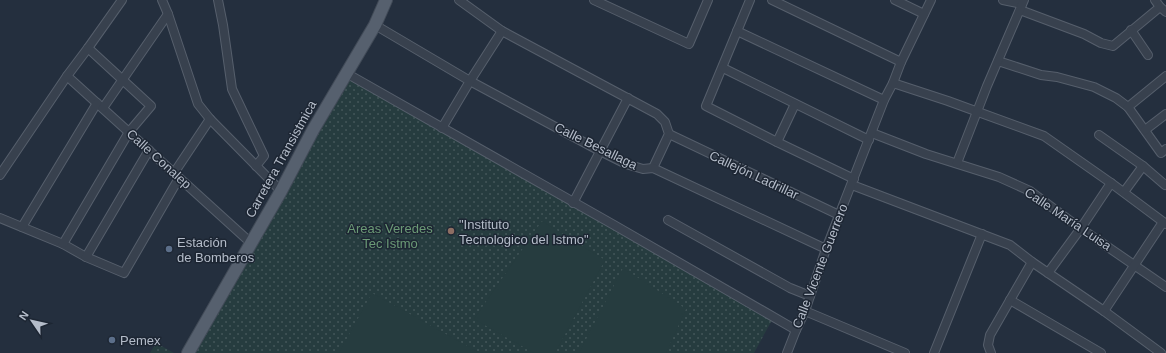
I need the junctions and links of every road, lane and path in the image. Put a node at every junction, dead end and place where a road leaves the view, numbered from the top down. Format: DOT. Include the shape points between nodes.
graph roads {
  1 [pos="122,0"];
  2 [pos="162,0"];
  3 [pos="218,0"];
  4 [pos="386,0"];
  5 [pos="459,0"];
  6 [pos="594,0"];
  7 [pos="708,0"];
  8 [pos="750,0"];
  9 [pos="772,0"];
  10 [pos="895,0"];
  11 [pos="931,0"];
  12 [pos="1003,0"];
  13 [pos="1022,5"];
  14 [pos="1160,6"];
  15 [pos="168,14"];
  16 [pos="924,14"];
  17 [pos="375,25"];
  18 [pos="1131,30"];
  19 [pos="502,31"];
  20 [pos="737,31"];
  21 [pos="88,48"];
  22 [pos="1148,55"];
  23 [pos="998,61"];
  24 [pos="901,62"];
  25 [pos="722,68"];
  26 [pos="346,73"];
  27 [pos="67,76"];
  28 [pos="1166,76"];
  29 [pos="122,81"];
  30 [pos="470,81"];
  31 [pos="893,83"];
  32 [pos="628,98"];
  33 [pos="884,100"];
  34 [pos="794,104"];
  35 [pos="100,105"];
  36 [pos="1128,107"];
  37 [pos="976,112"];
  38 [pos="1166,114"];
  39 [pos="210,119"];
  40 [pos="442,128"];
  41 [pos="1146,130"];
  42 [pos="129,132"];
  43 [pos="669,134"];
  44 [pos="1099,135"];
  45 [pos="870,136"];
  46 [pos="777,142"];
  47 [pos="1166,149"];
  48 [pos="149,150"];
  49 [pos="600,151"];
  50 [pos="957,163"];
  51 [pos="256,166"];
  52 [pos="1143,166"];
  53 [pos="652,168"];
  54 [pos="0,175"];
  55 [pos="177,175"];
  56 [pos="853,182"];
  57 [pos="1111,183"];
  58 [pos="1166,184"];
  59 [pos="281,191"];
  60 [pos="1124,192"];
  61 [pos="573,203"];
  62 [pos="839,215"];
  63 [pos="0,218"];
  64 [pos="668,220"];
  65 [pos="1165,223"];
  66 [pos="22,227"];
  67 [pos="1081,228"];
  68 [pos="982,234"];
  69 [pos="251,243"];
  70 [pos="62,244"];
  71 [pos="826,250"];
  72 [pos="86,257"];
  73 [pos="1032,262"];
  74 [pos="1134,264"];
  75 [pos="1048,273"];
  76 [pos="1166,287"];
  77 [pos="810,296"];
  78 [pos="1010,300"];
  79 [pos="805,311"];
  80 [pos="1104,311"];
  81 [pos="796,330"];
  82 [pos="188,353"];
  83 [pos="787,353"];
  84 [pos="905,353"];
  85 [pos="934,353"];
  86 [pos="991,353"];
  87 [pos="1101,353"];
  88 [pos="1162,353"];
  1 -- 21 [label="street"];
  2 -- 15 [label="street"];
  3 -- 51 [label="street" via="232,89 264,156"];
  4 -- 17 [label="main road, Carretera Transistmica"];
  5 -- 19 [label="street"];
  6 -- 7 [label="street" via="689,44"];
  8 -- 20 [label="street"];
  9 -- 24 [label="street"];
  10 -- 16 [label="street"];
  11 -- 16 [label="street"];
  12 -- 13 [label="street"];
  13 -- 18 [label="street" via="1112,46"];
  13 -- 23 [label="street"];
  14 -- 18 [label="street"];
  15 -- 29 [label="street"];
  15 -- 39 [label="street" via="198,104"];
  16 -- 24 [label="street"];
  17 -- 26 [label="main road, Carretera Transistmica"];
  17 -- 30 [label="street, Calle Besallaga"];
  18 -- 22 [label="street"];
  19 -- 30 [label="street"];
  19 -- 32 [label="street"];
  20 -- 25 [label="street"];
  20 -- 33 [label="street"];
  21 -- 27 [label="street"];
  21 -- 29 [label="street"];
  23 -- 36 [label="street" via="1041,75 1094,87"];
  23 -- 37 [label="street"];
  24 -- 31 [label="street"];
  25 -- 34 [label="street, Calle María Luisa"];
  25 -- 46 [label="street" via="706,106"];
  26 -- 40 [label="street"];
  26 -- 59 [label="main road, Carretera Transistmica"];
  27 -- 35 [label="street, Calle Conalep"];
  27 -- 54 [label="street"];
  28 -- 36 [label="street"];
  29 -- 35 [label="street"];
  29 -- 42 [label="street" via="151,106"];
  30 -- 40 [label="street"];
  30 -- 49 [label="street, Calle Besallaga"];
  31 -- 33 [label="street"];
  31 -- 37 [label="street"];
  32 -- 43 [label="street" via="657,114 665,122"];
  32 -- 49 [label="street"];
  33 -- 45 [label="street"];
  34 -- 45 [label="street, Calle María Luisa"];
  34 -- 46 [label="street"];
  35 -- 42 [label="street, Calle Conalep"];
  35 -- 66 [label="street"];
  36 -- 41 [label="street"];
  37 -- 50 [label="street"];
  37 -- 57 [label="street" via="1044,136"];
  38 -- 41 [label="street"];
  39 -- 51 [label="street"];
  39 -- 55 [label="street"];
  40 -- 61 [label="street"];
  41 -- 47 [label="street" via="1161,153"];
  42 -- 48 [label="street, Calle Conalep"];
  42 -- 70 [label="street"];
  43 -- 53 [label="street"];
  43 -- 62 [label="street, Callejón Ladrillar"];
  44 -- 52 [label="street"];
  45 -- 50 [label="street, Calle María Luisa"];
  45 -- 56 [label="street, Calle Vicente Guerrero"];
  46 -- 56 [label="street"];
  48 -- 55 [label="street, Calle Conalep"];
  48 -- 72 [label="street"];
  49 -- 53 [label="street, Calle Besallaga" via="626,164 643,169"];
  49 -- 61 [label="street"];
  50 -- 67 [label="street, Calle María Luisa" via="1030,191"];
  51 -- 59 [label="street"];
  52 -- 58 [label="street"];
  52 -- 60 [label="street"];
  53 -- 71 [label="street, Calle Besallaga"];
  55 -- 69 [label="street, Calle Conalep"];
  55 -- 72 [label="street" via="124,273"];
  56 -- 62 [label="street, Calle Vicente Guerrero"];
  56 -- 68 [label="street"];
  57 -- 60 [label="street"];
  57 -- 67 [label="street"];
  59 -- 69 [label="main road, Carretera Transistmica"];
  60 -- 65 [label="street"];
  61 -- 81 [label="street"];
  62 -- 71 [label="street, Calle Vicente Guerrero"];
  63 -- 66 [label="street"];
  64 -- 77 [label="street" via="790,288"];
  65 -- 74 [label="street"];
  66 -- 70 [label="street"];
  67 -- 74 [label="street, Calle María Luisa"];
  67 -- 75 [label="street"];
  68 -- 73 [label="street" via="1010,245"];
  68 -- 85 [label="street"];
  69 -- 82 [label="main road, Carretera Transistmica"];
  70 -- 72 [label="street"];
  71 -- 77 [label="street, Calle Vicente Guerrero"];
  73 -- 75 [label="street"];
  73 -- 78 [label="street"];
  74 -- 76 [label="street, Calle María Luisa"];
  74 -- 80 [label="street"];
  75 -- 80 [label="street"];
  77 -- 79 [label="street, Calle Vicente Guerrero"];
  78 -- 86 [label="street" via="990,335 988,345"];
  78 -- 87 [label="street"];
  79 -- 81 [label="street, Calle Vicente Guerrero"];
  79 -- 84 [label="street"];
  80 -- 88 [label="street"];
  81 -- 83 [label="street, Calle Vicente Guerrero"];
}
